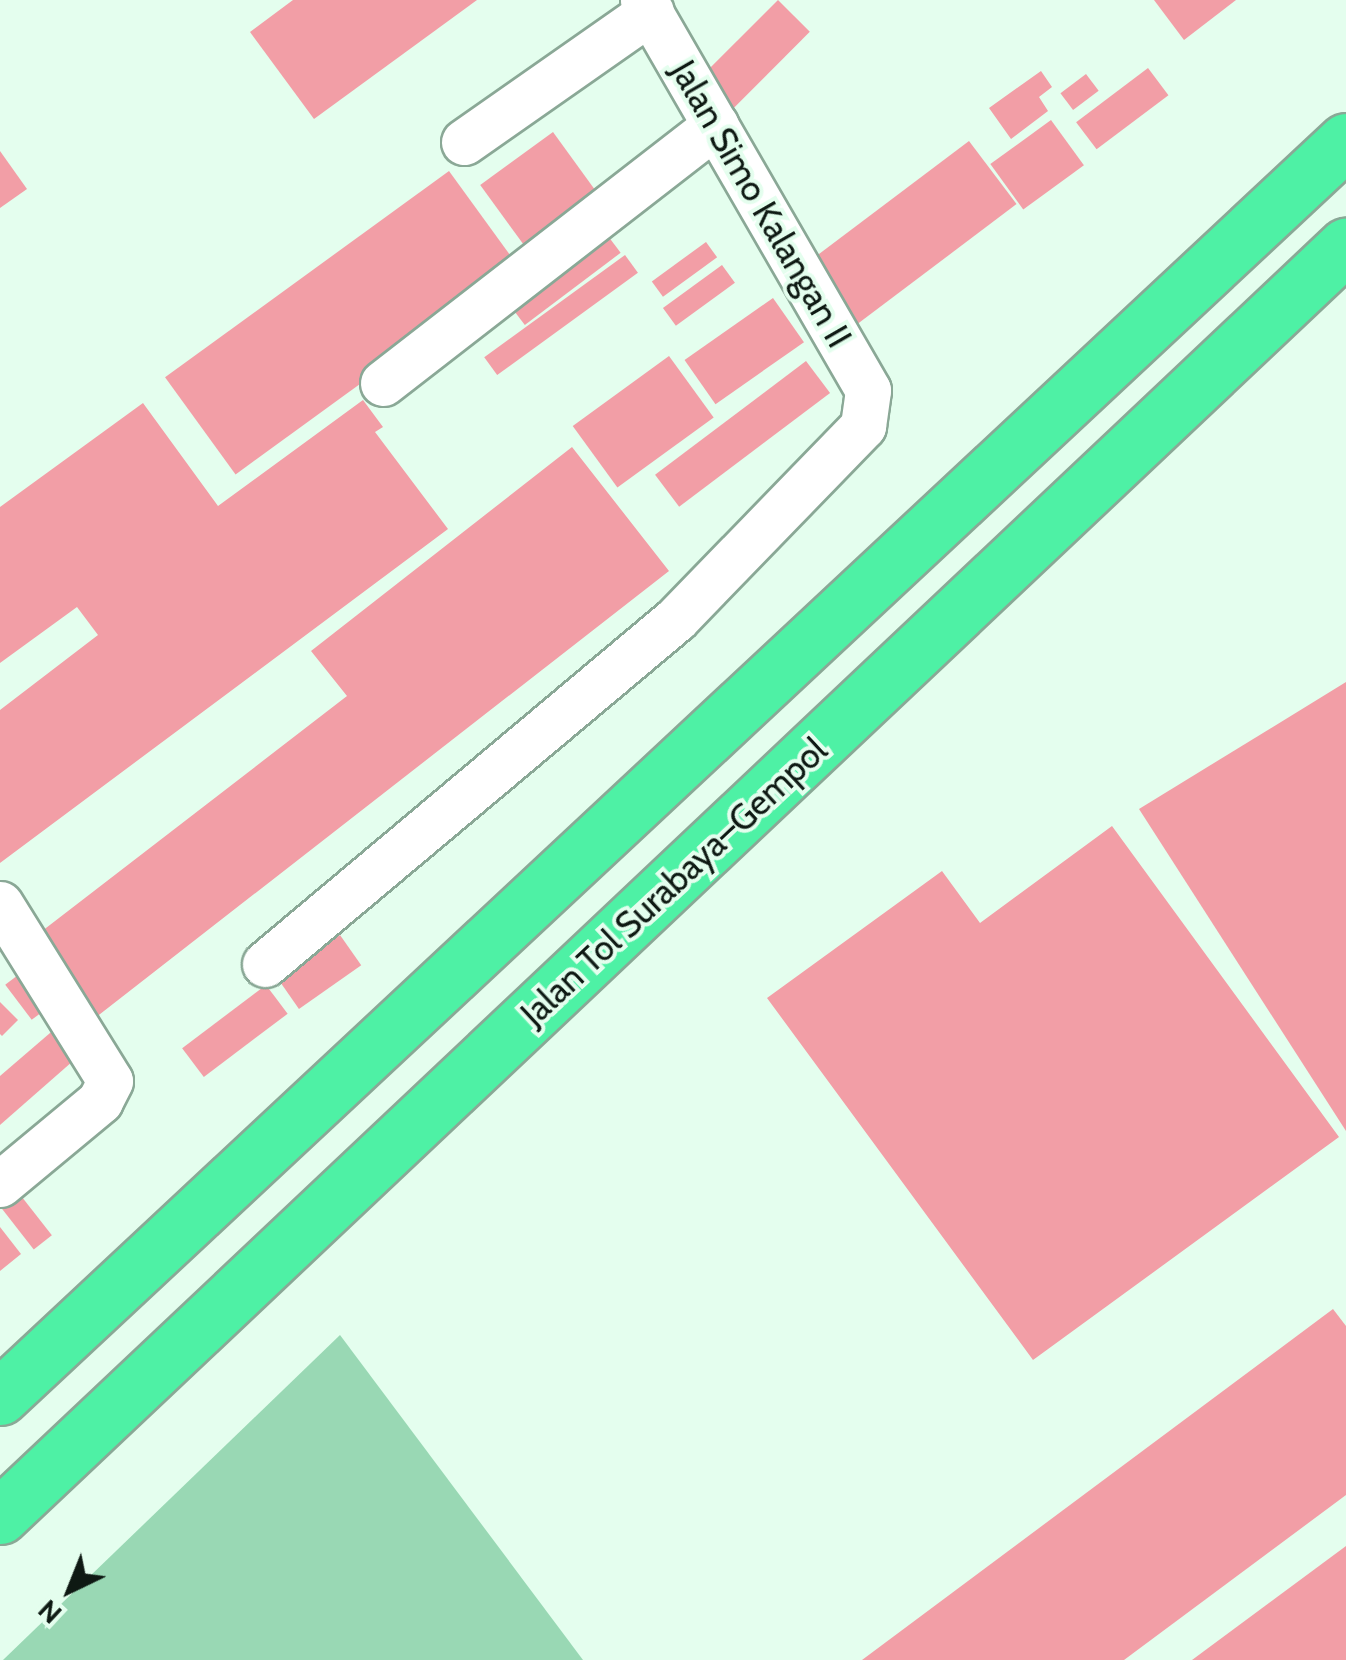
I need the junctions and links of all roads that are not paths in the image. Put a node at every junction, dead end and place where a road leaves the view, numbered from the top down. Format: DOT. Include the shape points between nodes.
graph roads {
  1 [pos="647,6"];
  2 [pos="716,125"];
  3 [pos="1346,141"];
  4 [pos="464,142"];
  5 [pos="1346,246"];
  6 [pos="383,383"];
  7 [pos="1,908"];
  8 [pos="265,964"];
  9 [pos="0,1184"];
  10 [pos="0,1396"];
  11 [pos="0,1516"];
  1 -- 2 [label="street, Jalan Simo Kalangan II"];
  1 -- 4 [label="street"];
  2 -- 6 [label="street"];
  2 -- 8 [label="street, Jalan Simo Kalangan II" via="868,390 868,411 853,439 676,620"];
  3 -- 10 [label="highway"];
  5 -- 11 [label="highway, Jalan Tol Surabaya–Gempol"];
  7 -- 9 [label="street" via="110,1081 100,1100"];
}
